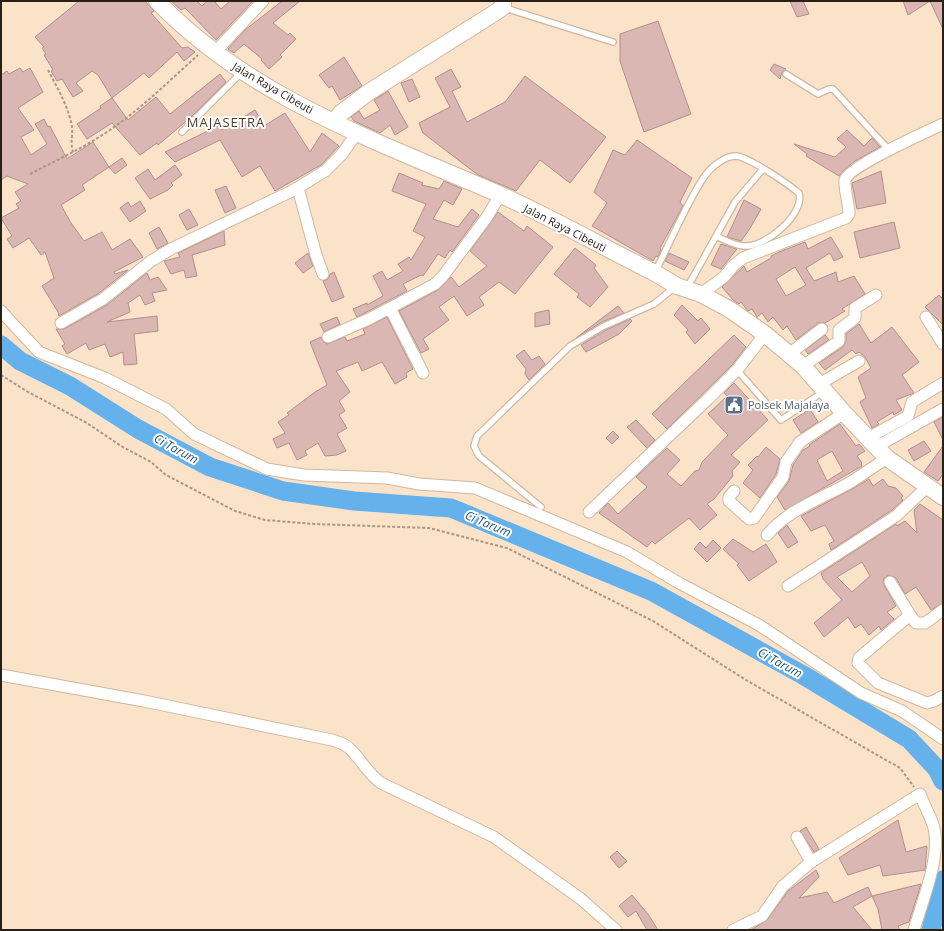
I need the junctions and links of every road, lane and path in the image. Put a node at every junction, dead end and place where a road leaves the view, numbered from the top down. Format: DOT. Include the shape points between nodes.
graph roads {
  1 [pos="157,1"];
  2 [pos="263,1"];
  3 [pos="503,4"];
  4 [pos="613,42"];
  5 [pos="211,49"];
  6 [pos="48,70"];
  7 [pos="242,71"];
  8 [pos="786,74"];
  9 [pos="333,122"];
  10 [pos="943,124"];
  11 [pos="182,132"];
  12 [pos="356,134"];
  13 [pos="889,150"];
  14 [pos="73,152"];
  15 [pos="763,169"];
  16 [pos="30,174"];
  17 [pos="298,188"];
  18 [pos="500,195"];
  19 [pos="716,236"];
  20 [pos="655,273"];
  21 [pos="323,274"];
  22 [pos="688,290"];
  23 [pos="876,295"];
  24 [pos="390,308"];
  25 [pos="1,311"];
  26 [pos="926,316"];
  27 [pos="61,322"];
  28 [pos="822,330"];
  29 [pos="765,334"];
  30 [pos="328,336"];
  31 [pos="943,344"];
  32 [pos="789,354"];
  33 [pos="859,361"];
  34 [pos="803,366"];
  35 [pos="737,370"];
  36 [pos="423,373"];
  37 [pos="1,375"];
  38 [pos="943,383"];
  39 [pos="820,390"];
  40 [pos="943,409"];
  41 [pos="844,413"];
  42 [pos="877,448"];
  43 [pos="927,487"];
  44 [pos="734,491"];
  45 [pos="943,498"];
  46 [pos="541,507"];
  47 [pos="590,512"];
  48 [pos="767,535"];
  49 [pos="890,582"];
  50 [pos="788,586"];
  51 [pos="943,610"];
  52 [pos="910,615"];
  53 [pos="1,675"];
  54 [pos="943,696"];
  55 [pos="943,739"];
  56 [pos="920,794"];
  57 [pos="797,837"];
  58 [pos="811,862"];
  59 [pos="616,930"];
  60 [pos="733,930"];
  61 [pos="914,930"];
  1 -- 5 [label="main road, Jalan Raya Cibeuti"];
  2 -- 5 [label="street"];
  3 -- 4 [label="lane"];
  3 -- 9 [label="main road" via="369,92"];
  5 -- 7 [label="main road, Jalan Raya Cibeuti"];
  5 -- 14 [label="path" via="142,106"];
  6 -- 14 [label="path" via="72,128 70,141"];
  7 -- 9 [label="main road, Jalan Raya Cibeuti"];
  7 -- 11 [label="lane"];
  8 -- 13 [label="lane" via="817,94 833,89"];
  9 -- 12 [label="main road, Jalan Raya Cibeuti"];
  10 -- 13 [label="street"];
  12 -- 17 [label="street" via="342,154 325,171"];
  12 -- 18 [label="main road, Jalan Raya Cibeuti"];
  13 -- 22 [label="street" via="852,171 847,177 845,181 849,216 743,258 724,277"];
  14 -- 16 [label="path"];
  15 -- 19 [label="lane" via="735,202"];
  15 -- 19 [label="lane" via="800,193 800,205 788,222 758,245 745,246"];
  15 -- 20 [label="lane" via="741,157 730,157 718,163 705,177"];
  17 -- 21 [label="street"];
  17 -- 27 [label="street" via="171,249 103,299"];
  18 -- 20 [label="main road, Jalan Raya Cibeuti"];
  18 -- 24 [label="street" via="487,217 439,280"];
  19 -- 22 [label="lane"];
  20 -- 22 [label="main road, Jalan Raya Cibeuti"];
  22 -- 29 [label="main road, Jalan Raya Cibeuti" via="729,309"];
  22 -- 46 [label="lane" via="604,326 570,346 477,436 474,446 479,456"];
  23 -- 34 [label="street" via="855,308 856,318 839,330 839,341"];
  24 -- 30 [label="street"];
  24 -- 36 [label="street"];
  25 -- 55 [label="street" via="39,352 105,378 166,409 194,434 267,469 304,475 387,478 420,484 475,488 627,552 759,625 861,693 902,711"];
  26 -- 31 [label="street"];
  28 -- 32 [label="street"];
  29 -- 32 [label="main road, Jalan Raya Cibeuti"];
  29 -- 35 [label="street"];
  32 -- 34 [label="main road, Jalan Raya Cibeuti"];
  33 -- 39 [label="street"];
  34 -- 39 [label="main road, Jalan Raya Cibeuti"];
  35 -- 39 [label="lane" via="781,420"];
  35 -- 47 [label="street"];
  37 -- 56 [label="path" via="87,423 150,462 166,475 235,511 264,520 430,528 507,548 653,621 746,680 900,768"];
  38 -- 42 [label="street" via="912,402 908,416"];
  39 -- 41 [label="main road, Jalan Raya Cibeuti"];
  40 -- 42 [label="street"];
  41 -- 42 [label="main road, Jalan Raya Cibeuti"];
  41 -- 44 [label="street" via="800,442 786,462 783,477 754,518 749,518 730,501 729,497"];
  42 -- 43 [label="main road, Jalan Raya Cibeuti"];
  42 -- 48 [label="street" via="851,482 791,514 774,526"];
  43 -- 45 [label="main road, Jalan Raya Cibeuti"];
  43 -- 50 [label="street" via="896,516"];
  49 -- 52 [label="street"];
  51 -- 52 [label="street" via="922,624 916,623"];
  52 -- 54 [label="street" via="859,658 858,663 878,683 927,703"];
  53 -- 59 [label="street" via="152,703 343,744 381,783 494,836 581,899"];
  56 -- 58 [label="street"];
  56 -- 61 [label="street" via="934,829 935,848 930,877"];
  57 -- 58 [label="street"];
  58 -- 60 [label="street" via="783,886 762,916"];
}
